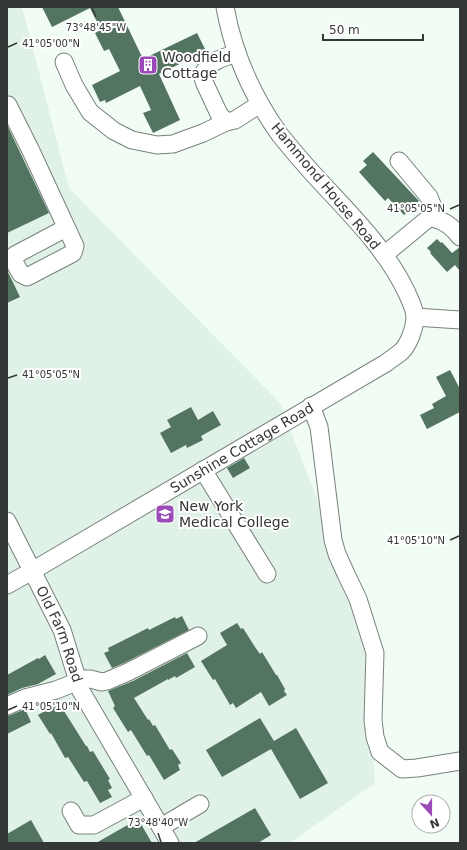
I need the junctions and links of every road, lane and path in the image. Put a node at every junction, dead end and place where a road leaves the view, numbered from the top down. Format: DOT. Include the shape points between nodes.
graph roads {
  1 [pos="225,7"];
  2 [pos="237,53"];
  3 [pos="64,62"];
  4 [pos="7,104"];
  5 [pos="260,104"];
  6 [pos="226,122"];
  7 [pos="399,162"];
  8 [pos="430,217"];
  9 [pos="66,228"];
  10 [pos="460,237"];
  11 [pos="384,254"];
  12 [pos="415,317"];
  13 [pos="460,320"];
  14 [pos="312,406"];
  15 [pos="203,470"];
  16 [pos="7,521"];
  17 [pos="32,571"];
  18 [pos="267,574"];
  19 [pos="7,585"];
  20 [pos="198,636"];
  21 [pos="78,682"];
  22 [pos="7,706"];
  23 [pos="460,761"];
  24 [pos="144,798"];
  25 [pos="200,804"];
  26 [pos="71,811"];
  27 [pos="161,827"];
  28 [pos="170,843"];
  1 -- 2 [label="street, Hammond House Road"];
  2 -- 5 [label="street, Hammond House Road"];
  2 -- 6 [label="street" via="215,61 206,67 202,75 218,114"];
  3 -- 6 [label="street" via="90,112 114,131 132,140 157,146 173,144"];
  4 -- 9 [label="street"];
  5 -- 6 [label="street" via="235,120"];
  5 -- 11 [label="street, Hammond House Road" via="280,135"];
  7 -- 8 [label="street" via="429,197 433,207"];
  8 -- 10 [label="street" via="441,220 453,228"];
  8 -- 11 [label="street"];
  11 -- 12 [label="street, Hammond House Road" via="402,283"];
  12 -- 13 [label="street"];
  12 -- 14 [label="street, Sunshine Cottage Road" via="412,335 402,351"];
  14 -- 15 [label="street, Sunshine Cottage Road"];
  14 -- 23 [label="street" via="319,428 333,540 358,599 375,653 373,720 380,752 402,769"];
  15 -- 17 [label="street, Sunshine Cottage Road"];
  15 -- 18 [label="street"];
  16 -- 17 [label="street, Old Farm Road"];
  17 -- 19 [label="street, Sunshine Cottage Road"];
  17 -- 21 [label="street, Old Farm Road" via="62,630"];
  20 -- 21 [label="street" via="107,681 84,679"];
  21 -- 22 [label="street"];
  21 -- 24 [label="street, Old Farm Road"];
  24 -- 26 [label="street" via="94,825 79,825"];
  24 -- 27 [label="street, Old Farm Road"];
  25 -- 27 [label="street"];
  27 -- 28 [label="street, Old Farm Road"];
}
